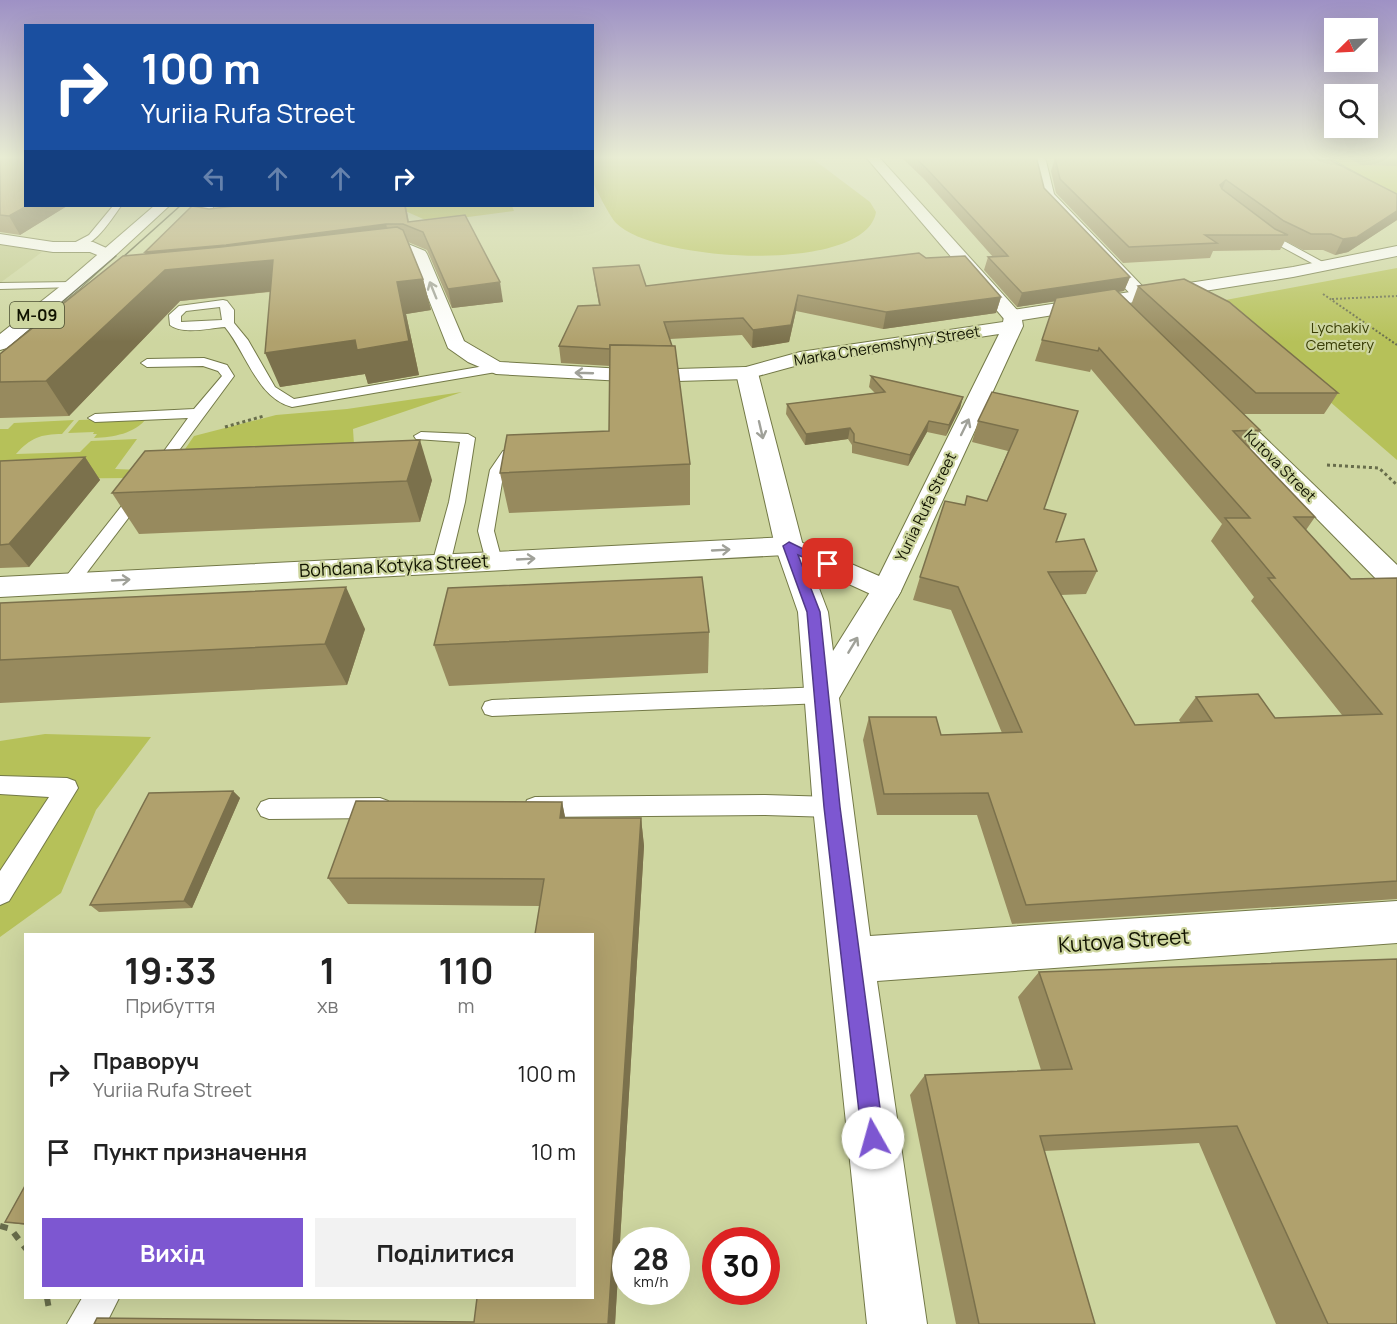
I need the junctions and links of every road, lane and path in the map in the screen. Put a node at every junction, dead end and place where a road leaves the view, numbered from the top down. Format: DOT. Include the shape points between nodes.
graph roads {
  1 [pos="108,218"];
  2 [pos="149,218"];
  3 [pos="924,218"];
  4 [pos="1068,218"];
  5 [pos="1250,224"];
  6 [pos="0,238"];
  7 [pos="75,246"];
  8 [pos="1397,251"];
  9 [pos="108,255"];
  10 [pos="346,255"];
  11 [pos="1324,266"];
  12 [pos="1293,272"];
  13 [pos="104,283"];
  14 [pos="73,285"];
  15 [pos="0,286"];
  16 [pos="1141,295"];
  17 [pos="1397,296"];
  18 [pos="1331,299"];
  19 [pos="1112,300"];
  20 [pos="1132,320"];
  21 [pos="1012,321"];
  22 [pos="228,323"];
  23 [pos="0,344"];
  24 [pos="1397,345"];
  25 [pos="147,363"];
  26 [pos="496,368"];
  27 [pos="747,373"];
  28 [pos="1208,395"];
  29 [pos="292,403"];
  30 [pos="198,413"];
  31 [pos="95,418"];
  32 [pos="184,435"];
  33 [pos="421,436"];
  34 [pos="543,452"];
  35 [pos="1379,468"];
  36 [pos="1397,485"];
  37 [pos="789,546"];
  38 [pos="493,561"];
  39 [pos="441,564"];
  40 [pos="1397,582"];
  41 [pos="70,583"];
  42 [pos="0,587"];
  43 [pos="886,591"];
  44 [pos="823,695"];
  45 [pos="492,708"];
  46 [pos="0,785"];
  47 [pos="517,807"];
  48 [pos="832,807"];
  49 [pos="399,808"];
  50 [pos="269,810"];
  51 [pos="0,893"];
  52 [pos="1397,922"];
  53 [pos="852,960"];
  54 [pos="0,1226"];
  55 [pos="24,1246"];
  56 [pos="101,1299"];
  57 [pos="85,1324"];
  58 [pos="897,1324"];
  1 -- 7 [label="lane" via="93,237"];
  2 -- 9 [label="street, М-09"];
  3 -- 21 [label="street"];
  4 -- 16 [label="street"];
  5 -- 11 [label="lane" via="1272,240"];
  6 -- 7 [label="street" via="53,247"];
  7 -- 9 [label="street" via="93,247"];
  8 -- 11 [label="street, Marka Cheremshyny Street"];
  9 -- 14 [label="street, М-09"];
  26 -- 10 [label="street, Marka Cheremshyny Street, one-way" via="455,344 418,254 408,249 391,249"];
  11 -- 12 [label="street, Marka Cheremshyny Street"];
  12 -- 16 [label="street, Marka Cheremshyny Street"];
  12 -- 18 [label="path"];
  13 -- 14 [label="street"];
  14 -- 15 [label="lane"];
  14 -- 23 [label="street, М-09"];
  16 -- 19 [label="street, Marka Cheremshyny Street"];
  17 -- 18 [label="path"];
  18 -- 24 [label="path"];
  19 -- 20 [label="street"];
  19 -- 21 [label="street, Marka Cheremshyny Street"];
  21 -- 27 [label="street, Marka Cheremshyny Street" via="800,358"];
  43 -- 21 [label="street, Yuriia Rufa Street, one-way"];
  22 -- 29 [label="lane" via="270,389"];
  25 -- 30 [label="lane" via="204,362 223,368 228,376"];
  27 -- 26 [label="street, Marka Cheremshyny Street, one-way" via="652,376"];
  26 -- 29 [label="lane"];
  27 -- 37 [label="street, one-way"];
  28 -- 40 [label="street, Kutova Street"];
  29 -- 32 [label="path" via="274,413"];
  30 -- 31 [label="lane"];
  30 -- 32 [label="lane"];
  32 -- 41 [label="lane"];
  33 -- 39 [label="lane" via="468,438"];
  34 -- 38 [label="lane" via="508,454 497,470 486,531"];
  35 -- 36 [label="path"];
  38 -- 37 [label="street, Bohdana Kotyka Street, one-way"];
  37 -- 43 [label="street"];
  37 -- 44 [label="street" via="813,612"];
  38 -- 39 [label="street, Bohdana Kotyka Street"];
  41 -- 39 [label="street, Bohdana Kotyka Street, one-way"];
  41 -- 42 [label="street, Bohdana Kotyka Street"];
  44 -- 43 [label="street, Yuriia Rufa Street, one-way"];
  44 -- 45 [label="lane"];
  44 -- 48 [label="street"];
  46 -- 51 [label="lane" via="67,788"];
  47 -- 48 [label="lane"];
  48 -- 53 [label="street"];
  49 -- 50 [label="lane"];
  52 -- 53 [label="street, Kutova Street"];
  53 -- 58 [label="street"];
  54 -- 55 [label="path" via="11,1229"];
  56 -- 57 [label="lane"];
}
